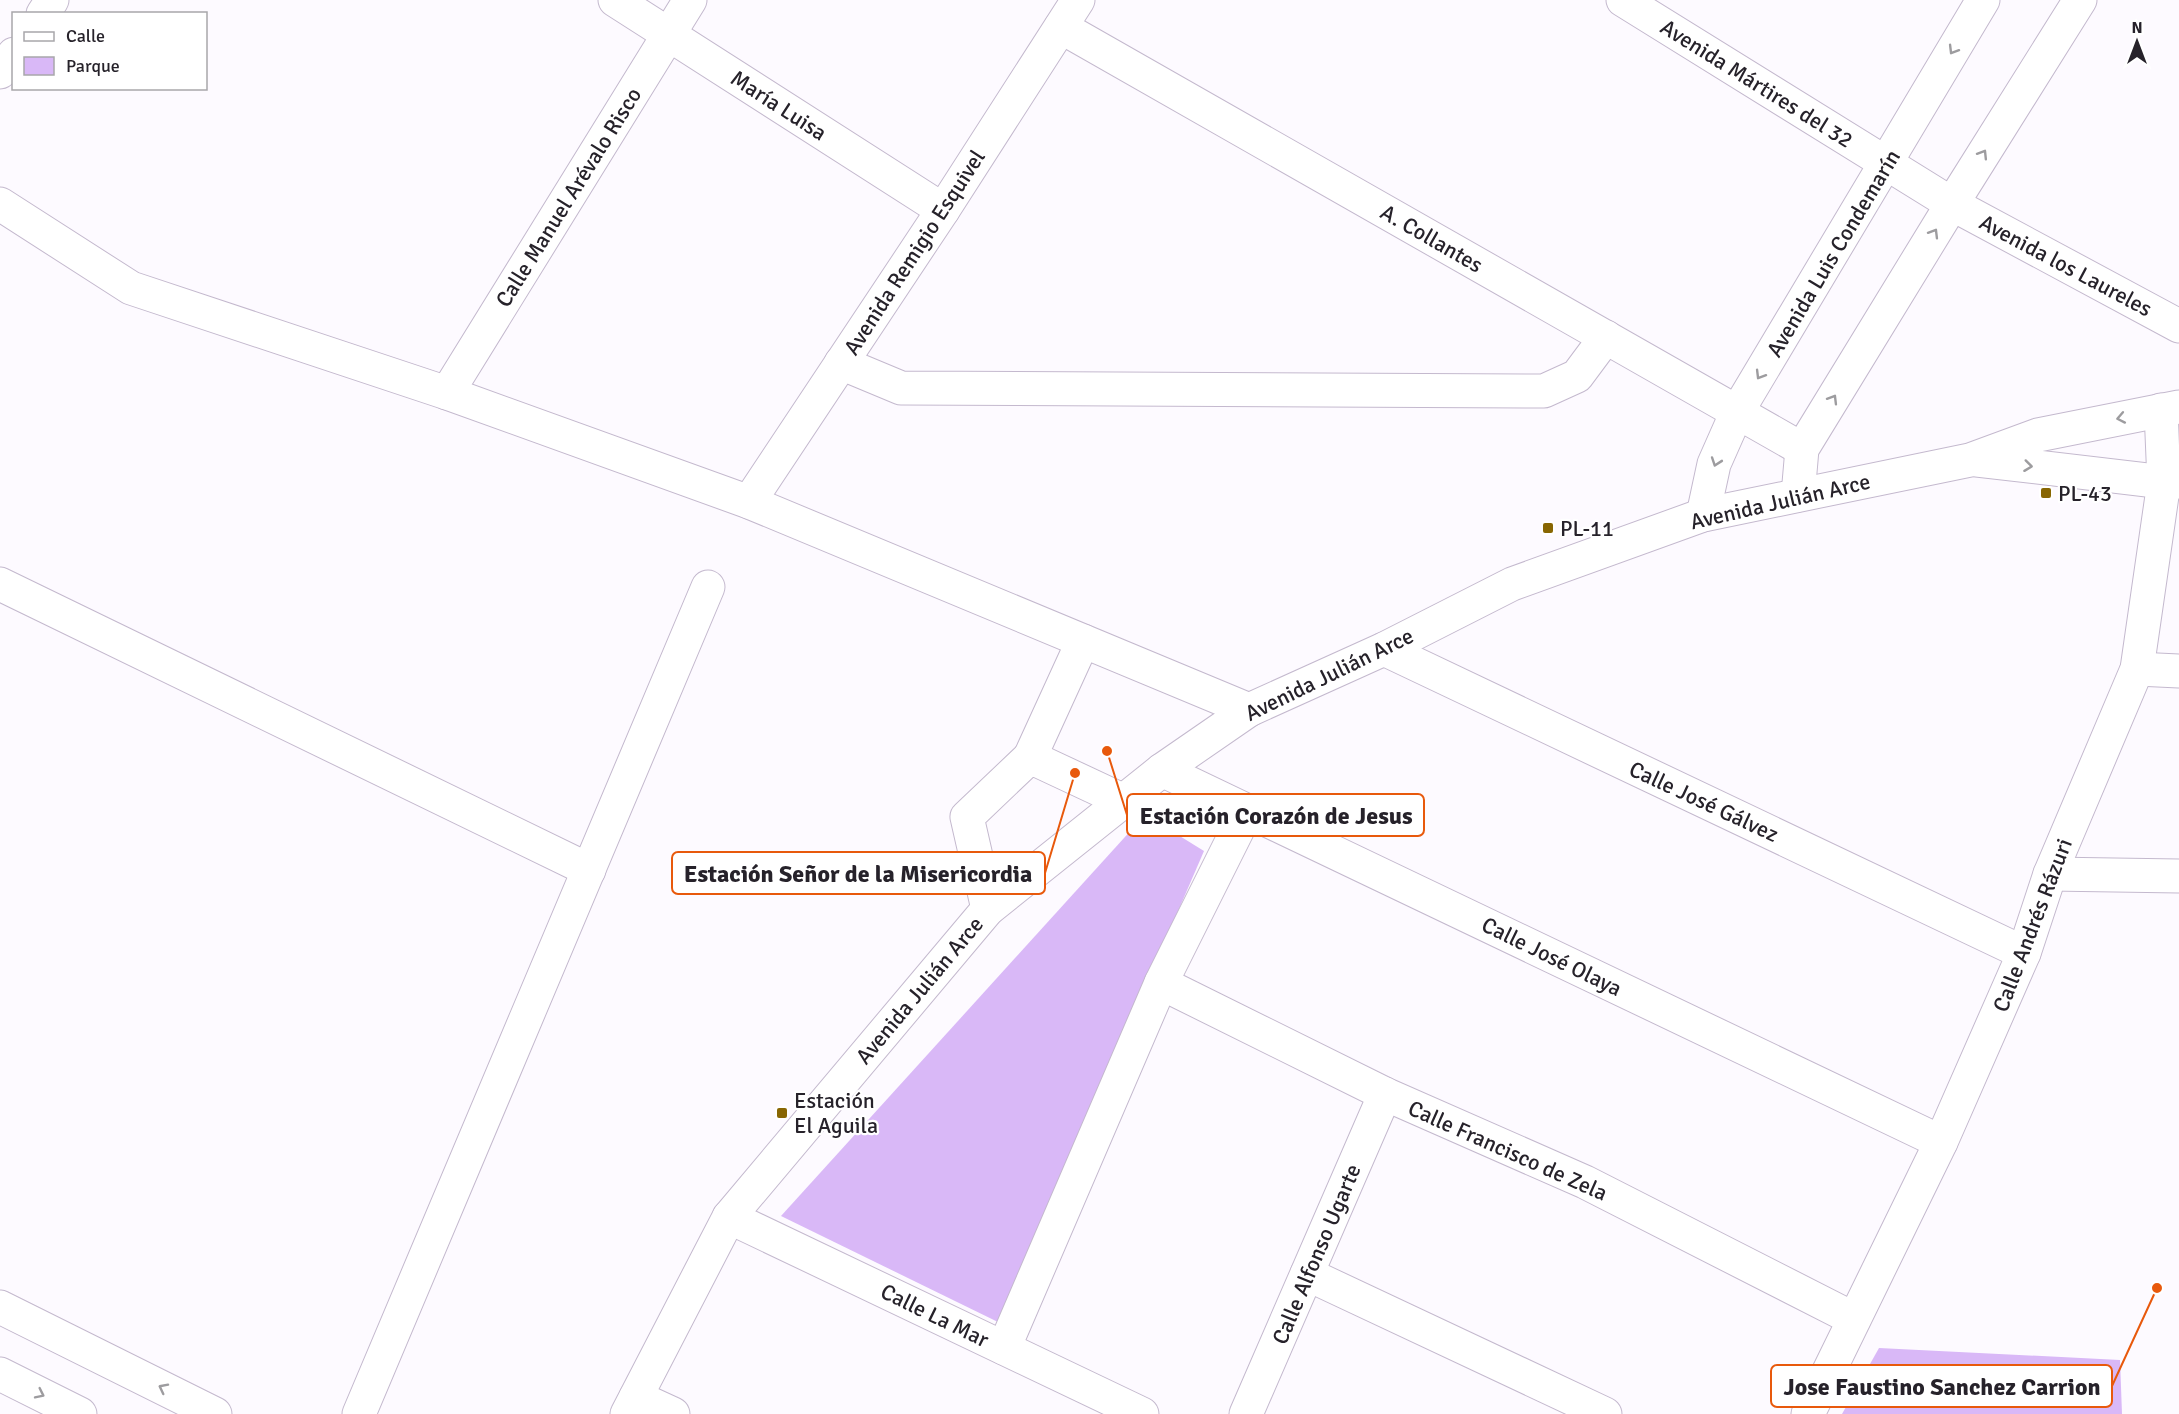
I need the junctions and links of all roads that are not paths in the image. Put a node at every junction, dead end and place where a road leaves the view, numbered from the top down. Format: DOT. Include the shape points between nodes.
graph roads {
  1 [pos="615,0"];
  2 [pos="690,0"];
  3 [pos="1623,0"];
  4 [pos="1983,0"];
  5 [pos="2080,0"];
  6 [pos="1069,13"];
  7 [pos="669,34"];
  8 [pos="12,57"];
  9 [pos="0,72"];
  10 [pos="1887,163"];
  11 [pos="0,204"];
  12 [pos="1952,204"];
  13 [pos="943,210"];
  14 [pos="2179,327"];
  15 [pos="1605,337"];
  16 [pos="841,363"];
  17 [pos="447,393"];
  18 [pos="2170,408"];
  19 [pos="1737,412"];
  20 [pos="1802,449"];
  21 [pos="1970,460"];
  22 [pos="2172,482"];
  23 [pos="1798,495"];
  24 [pos="749,502"];
  25 [pos="1703,515"];
  26 [pos="0,584"];
  27 [pos="708,587"];
  28 [pos="1083,641"];
  29 [pos="1384,649"];
  30 [pos="2137,669"];
  31 [pos="2179,671"];
  32 [pos="1249,710"];
  33 [pos="1030,757"];
  34 [pos="1162,770"];
  35 [pos="1124,801"];
  36 [pos="1247,811"];
  37 [pos="589,870"];
  38 [pos="2050,874"];
  39 [pos="2179,876"];
  40 [pos="988,909"];
  41 [pos="2024,953"];
  42 [pos="1161,983"];
  43 [pos="1385,1094"];
  44 [pos="1941,1142"];
  45 [pos="729,1217"];
  46 [pos="1307,1274"];
  47 [pos="0,1307"];
  48 [pos="1854,1319"];
  49 [pos="1004,1348"];
  50 [pos="0,1374"];
  51 [pos="632,1406"];
  52 [pos="80,1414"];
  53 [pos="215,1414"];
  54 [pos="359,1414"];
  55 [pos="673,1414"];
  56 [pos="1142,1414"];
  57 [pos="1246,1414"];
  58 [pos="1605,1414"];
  59 [pos="1809,1414"];
  1 -- 7 [label="street, María Luisa"];
  2 -- 7 [label="street, Calle Manuel Arévalo Risco"];
  3 -- 10 [label="street, Avenida Mártires del 32"];
  4 -- 10 [label="street, Avenida Luis Condemarín, one-way"];
  12 -- 5 [label="street, one-way"];
  6 -- 13 [label="street, Avenida Remigio Esquivel"];
  6 -- 15 [label="street, A. Collantes"];
  7 -- 13 [label="street, María Luisa"];
  7 -- 17 [label="street, Calle Manuel Arévalo Risco"];
  8 -- 9 [label="street"];
  10 -- 12 [label="street, Avenida Mártires del 32"];
  10 -- 19 [label="street, Avenida Luis Condemarín, one-way"];
  11 -- 17 [label="street" via="131,288"];
  12 -- 14 [label="street, Avenida los Laureles"];
  20 -- 12 [label="street, one-way"];
  13 -- 16 [label="street, Avenida Remigio Esquivel"];
  15 -- 16 [label="street" via="1576,376 1544,391 901,388"];
  15 -- 19 [label="street, A. Collantes"];
  16 -- 24 [label="street, Avenida Remigio Esquivel"];
  17 -- 24 [label="street"];
  18 -- 21 [label="street, Avenida Julián Arce, one-way" via="2038,435"];
  18 -- 22 [label="street, Calle Andrés Rázuri"];
  19 -- 20 [label="street, A. Collantes"];
  19 -- 25 [label="street, Avenida Luis Condemarín, one-way" via="1714,464"];
  20 -- 23 [label="street"];
  21 -- 22 [label="street, Avenida Julián Arce, one-way"];
  21 -- 23 [label="street, Avenida Julián Arce"];
  22 -- 30 [label="street, Calle Andrés Rázuri"];
  23 -- 25 [label="street, Avenida Julián Arce"];
  24 -- 28 [label="street"];
  25 -- 29 [label="street, Avenida Julián Arce" via="1512,584"];
  26 -- 37 [label="street"];
  27 -- 37 [label="street"];
  28 -- 32 [label="street"];
  28 -- 33 [label="street"];
  29 -- 32 [label="street, Avenida Julián Arce"];
  29 -- 41 [label="street, Calle José Gálvez"];
  30 -- 31 [label="street"];
  30 -- 38 [label="street, Calle Andrés Rázuri"];
  32 -- 34 [label="street, Avenida Julián Arce"];
  33 -- 35 [label="street"];
  33 -- 40 [label="street" via="967,817"];
  34 -- 35 [label="street, Avenida Julián Arce"];
  34 -- 36 [label="street, Calle José Olaya"];
  35 -- 40 [label="street, Avenida Julián Arce"];
  36 -- 42 [label="street"];
  36 -- 44 [label="street, Calle José Olaya"];
  37 -- 54 [label="street"];
  38 -- 39 [label="street"];
  38 -- 41 [label="street, Calle Andrés Rázuri"];
  40 -- 45 [label="street, Avenida Julián Arce"];
  41 -- 44 [label="street, Calle Andrés Rázuri"];
  42 -- 43 [label="street, Calle Francisco de Zela"];
  42 -- 49 [label="street"];
  43 -- 46 [label="street, Calle Alfonso Ugarte"];
  43 -- 48 [label="street, Calle Francisco de Zela" via="1585,1182"];
  44 -- 48 [label="street, Calle Andrés Rázuri"];
  45 -- 49 [label="street, Calle La Mar"];
  45 -- 51 [label="street, Avenida Julián Arce"];
  46 -- 57 [label="street, Calle Alfonso Ugarte"];
  46 -- 58 [label="street"];
  53 -- 47 [label="street, one-way"];
  48 -- 59 [label="street, Calle Andrés Rázuri"];
  49 -- 56 [label="street, Calle La Mar"];
  50 -- 52 [label="street, one-way"];
  51 -- 55 [label="street"];
}
